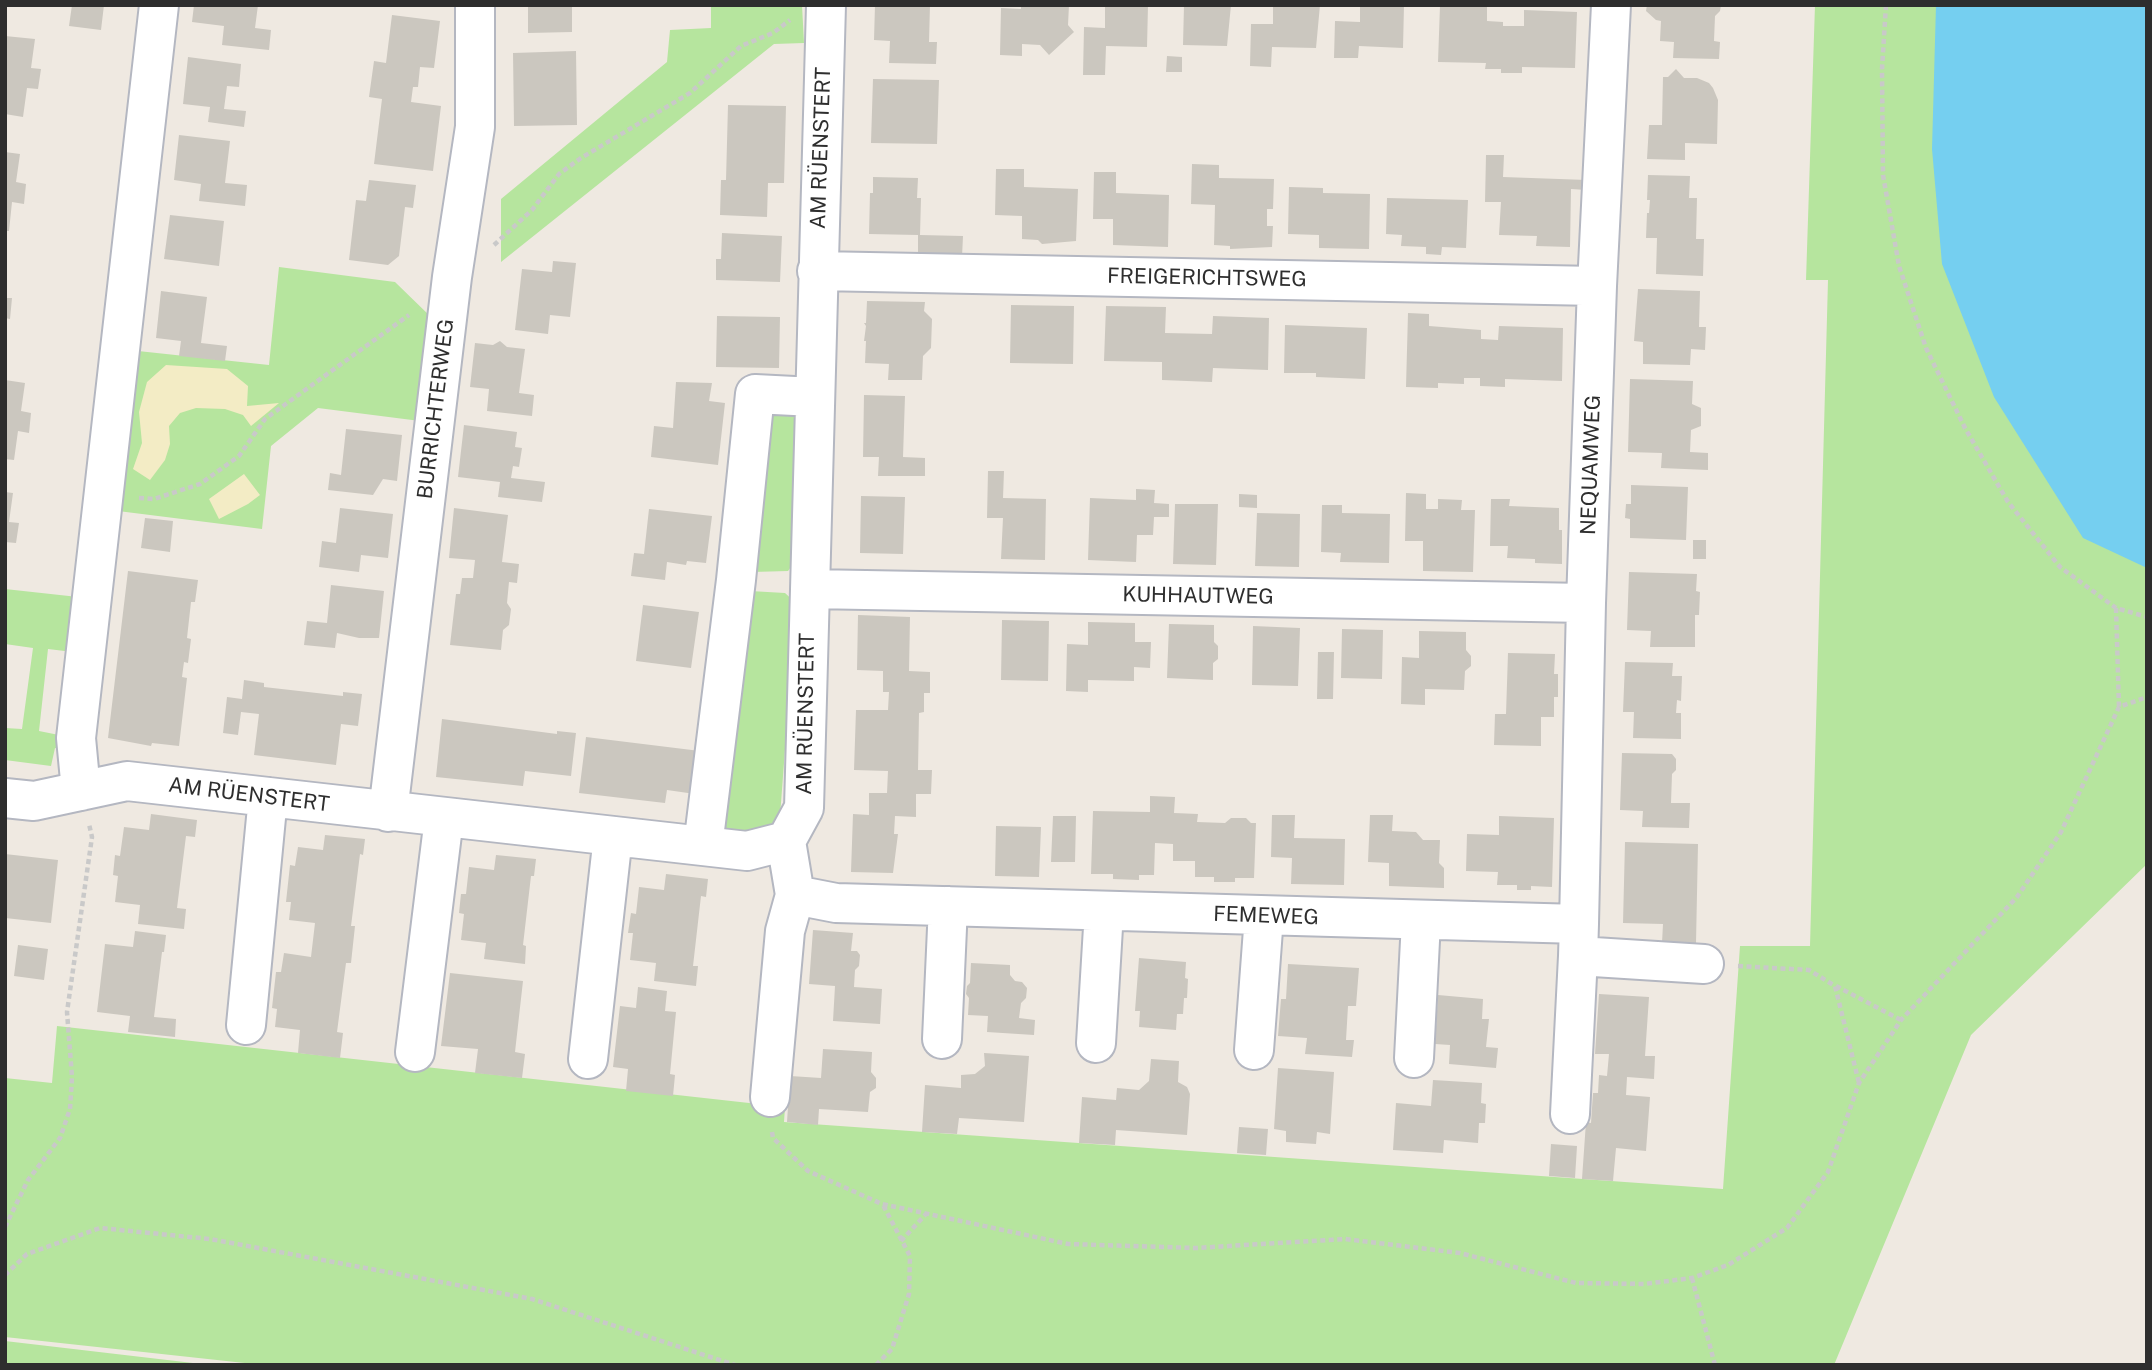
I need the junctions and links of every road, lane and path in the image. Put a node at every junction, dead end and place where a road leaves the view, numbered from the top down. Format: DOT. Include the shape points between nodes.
graph roads {
  1 [pos="159,5"];
  2 [pos="475,5"];
  3 [pos="826,5"];
  4 [pos="1611,5"];
  5 [pos="1886,5"];
  6 [pos="817,271"];
  7 [pos="1597,286"];
  8 [pos="814,397"];
  9 [pos="810,589"];
  10 [pos="1586,603"];
  11 [pos="2116,608"];
  12 [pos="2147,617"];
  13 [pos="2147,696"];
  14 [pos="2119,707"];
  15 [pos="81,791"];
  16 [pos="268,797"];
  17 [pos="5,798"];
  18 [pos="388,812"];
  19 [pos="444,818"];
  20 [pos="612,836"];
  21 [pos="786,841"];
  22 [pos="703,846"];
  23 [pos="795,895"];
  24 [pos="948,906"];
  25 [pos="1104,911"];
  26 [pos="1264,916"];
  27 [pos="1421,920"];
  28 [pos="1579,940"];
  29 [pos="1704,964"];
  30 [pos="1835,986"];
  31 [pos="1901,1020"];
  32 [pos="246,1025"];
  33 [pos="942,1039"];
  34 [pos="1096,1043"];
  35 [pos="1254,1050"];
  36 [pos="415,1052"];
  37 [pos="1415,1058"];
  38 [pos="588,1059"];
  39 [pos="1859,1083"];
  40 [pos="770,1097"];
  41 [pos="1570,1114"];
  42 [pos="882,1204"];
  43 [pos="927,1214"];
  44 [pos="5,1227"];
  45 [pos="901,1241"];
  46 [pos="5,1275"];
  47 [pos="1692,1278"];
  48 [pos="735,1365"];
  49 [pos="876,1365"];
  50 [pos="1715,1365"];
  1 -- 15 [label="street" via="75,738"];
  2 -- 18 [label="street, BURRICHTERWEG" via="475,127 452,276"];
  3 -- 6 [label="street, AM RÜENSTERT"];
  4 -- 7 [label="street, NEQUAMWEG"];
  5 -- 11 [label="path" via="1883,175 1899,266 1926,348 2008,502 2060,567"];
  6 -- 7 [label="street, FREIGERICHTSWEG"];
  6 -- 8 [label="street, AM RÜENSTERT"];
  7 -- 10 [label="street, NEQUAMWEG"];
  8 -- 9 [label="street, AM RÜENSTERT"];
  8 -- 22 [label="street" via="755,394"];
  9 -- 10 [label="street, KUHHAUTWEG"];
  9 -- 21 [label="street, AM RÜENSTERT" via="804,808"];
  10 -- 28 [label="street, NEQUAMWEG"];
  11 -- 12 [label="path"];
  11 -- 14 [label="path"];
  13 -- 14 [label="path"];
  14 -- 31 [label="path" via="2061,832 2017,897"];
  15 -- 16 [label="street, AM RÜENSTERT" via="127,781"];
  15 -- 17 [label="street, AM RÜENSTERT" via="34,801"];
  15 -- 44 [label="path" via="92,837 67,1012 70,1109 60,1138 28,1180"];
  16 -- 18 [label="street, AM RÜENSTERT"];
  16 -- 32 [label="street"];
  18 -- 19 [label="street, AM RÜENSTERT"];
  19 -- 20 [label="street, AM RÜENSTERT"];
  19 -- 36 [label="street"];
  20 -- 22 [label="street, AM RÜENSTERT"];
  20 -- 38 [label="street"];
  21 -- 22 [label="street, AM RÜENSTERT" via="747,851"];
  21 -- 23 [label="street"];
  23 -- 24 [label="street, FEMEWEG" via="835,903"];
  23 -- 40 [label="street" via="785,931"];
  24 -- 25 [label="street, FEMEWEG"];
  24 -- 33 [label="street"];
  25 -- 26 [label="street, FEMEWEG"];
  25 -- 34 [label="street"];
  26 -- 27 [label="street, FEMEWEG"];
  26 -- 35 [label="street"];
  27 -- 28 [label="street, FEMEWEG"];
  27 -- 37 [label="street"];
  28 -- 29 [label="street, FEMEWEG"];
  28 -- 41 [label="street, NEQUAMWEG"];
  29 -- 30 [label="path" via="1809,970"];
  30 -- 31 [label="path"];
  30 -- 39 [label="path"];
  31 -- 39 [label="path"];
  39 -- 47 [label="path" via="1829,1172 1787,1228 1728,1265"];
  40 -- 42 [label="path" via="772,1138 808,1171"];
  42 -- 43 [label="path"];
  42 -- 45 [label="path"];
  43 -- 45 [label="path"];
  43 -- 47 [label="path" via="1068,1244 1196,1248 1345,1239 1461,1253 1576,1283 1644,1284"];
  45 -- 49 [label="path" via="910,1256 909,1294 892,1349"];
  46 -- 48 [label="path" via="27,1254 100,1228 210,1239 532,1299"];
  47 -- 50 [label="path"];
}
